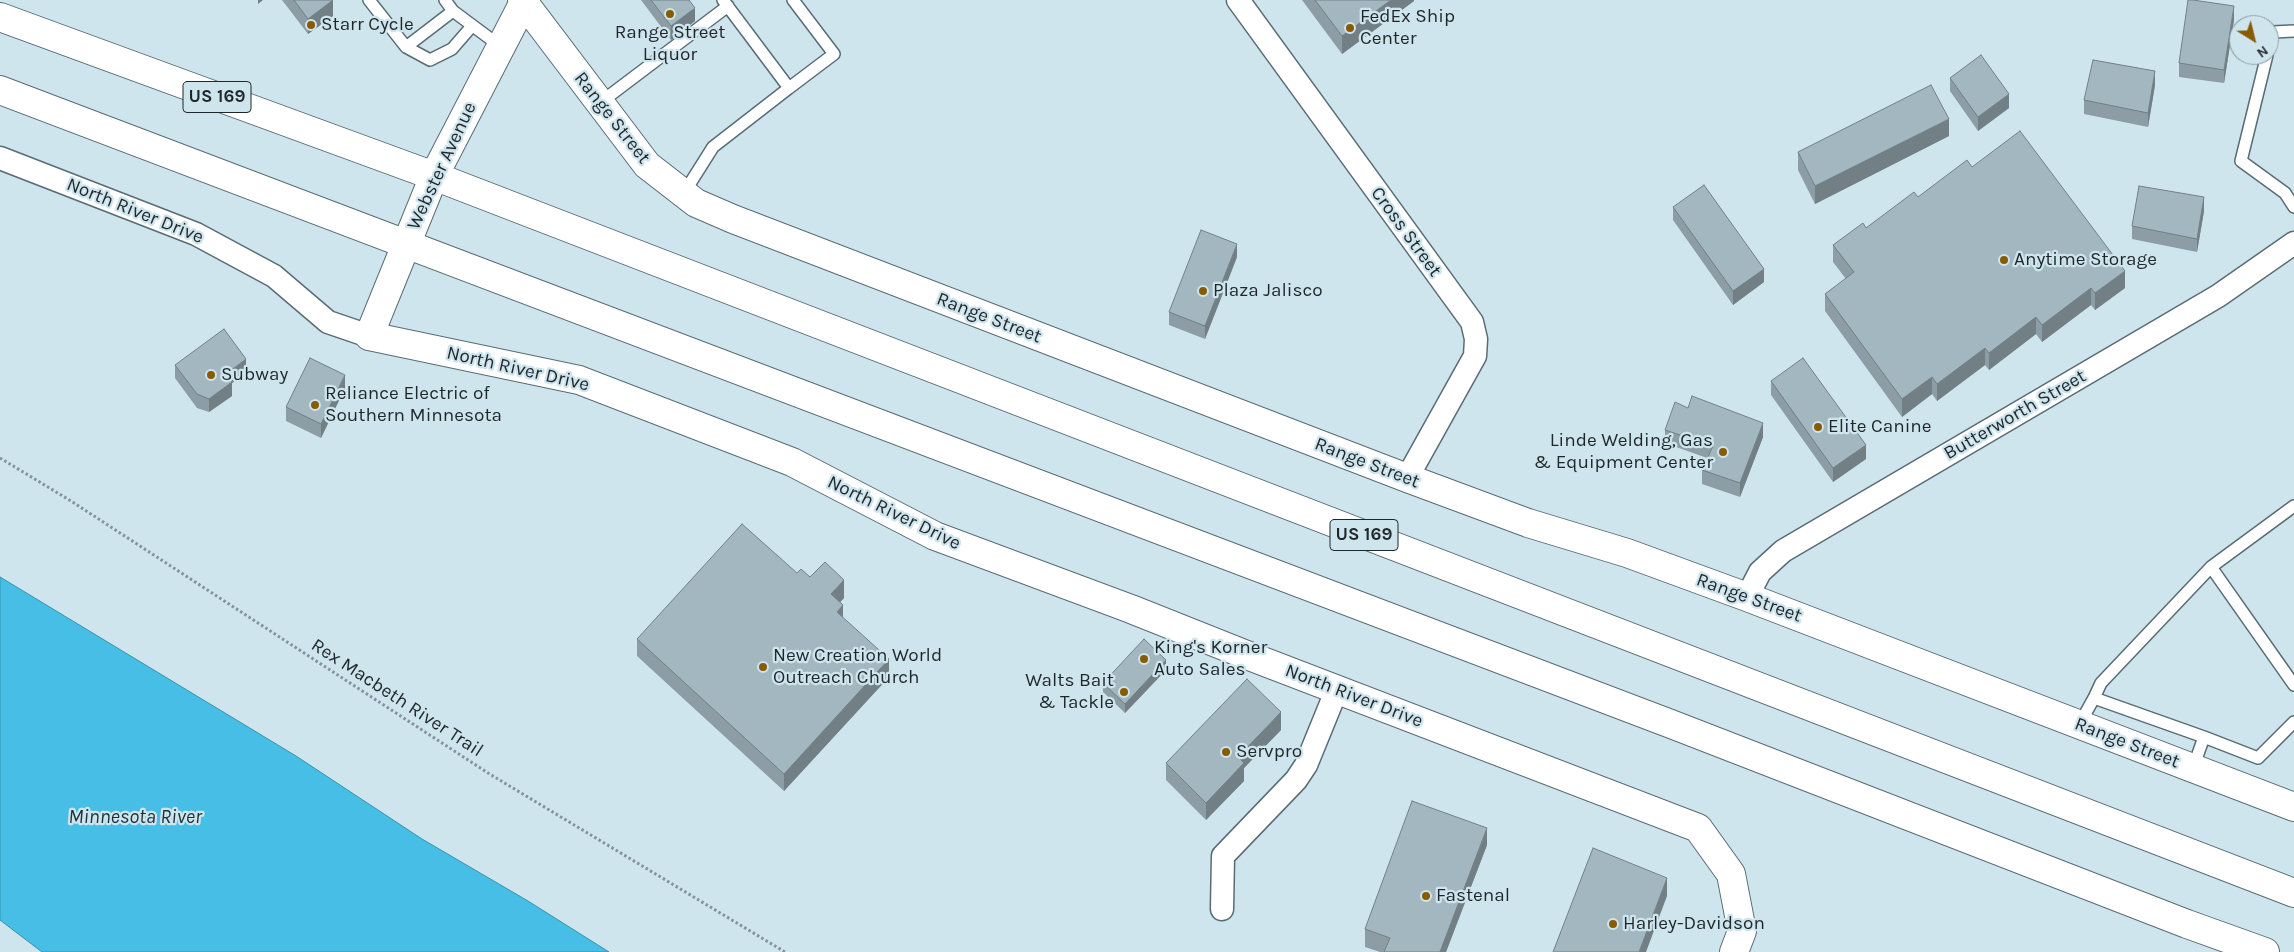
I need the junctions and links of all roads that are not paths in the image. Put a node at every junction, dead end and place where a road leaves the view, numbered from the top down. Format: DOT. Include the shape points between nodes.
graph roads {
  1 [pos="369,0"];
  2 [pos="446,0"];
  3 [pos="523,0"];
  4 [pos="793,0"];
  5 [pos="1238,0"];
  6 [pos="726,3"];
  7 [pos="453,11"];
  8 [pos="0,17"];
  9 [pos="472,26"];
  10 [pos="2294,31"];
  11 [pos="2279,32"];
  12 [pos="500,46"];
  13 [pos="406,47"];
  14 [pos="2265,65"];
  15 [pos="789,88"];
  16 [pos="0,90"];
  17 [pos="601,102"];
  18 [pos="0,158"];
  19 [pos="434,176"];
  20 [pos="684,193"];
  21 [pos="2294,206"];
  22 [pos="406,243"];
  23 [pos="2294,243"];
  24 [pos="369,336"];
  25 [pos="1407,478"];
  26 [pos="2294,506"];
  27 [pos="2211,567"];
  28 [pos="1747,597"];
  29 [pos="2294,685"];
  30 [pos="1337,689"];
  31 [pos="2094,698"];
  32 [pos="2294,722"];
  33 [pos="2079,725"];
  34 [pos="2204,737"];
  35 [pos="2193,768"];
  36 [pos="2294,807"];
  37 [pos="2294,893"];
  38 [pos="1222,909"];
  39 [pos="2187,924"];
  40 [pos="1734,952"];
  41 [pos="2216,952"];
  42 [pos="2264,952"];
  1 -- 13 [label="lane" via="390,19"];
  2 -- 7 [label="lane"];
  3 -- 12 [label="main road, Webster Avenue"];
  3 -- 17 [label="main road, Range Street"];
  4 -- 15 [label="lane" via="834,54"];
  5 -- 25 [label="street, Cross Street" via="1472,322 1476,339 1474,356"];
  6 -- 15 [label="lane"];
  6 -- 17 [label="lane"];
  7 -- 9 [label="lane"];
  7 -- 13 [label="lane"];
  8 -- 19 [label="main road, US 169"];
  9 -- 12 [label="lane"];
  9 -- 13 [label="lane" via="452,49 430,60"];
  10 -- 11 [label="lane"];
  12 -- 19 [label="main road, Webster Avenue"];
  14 -- 21 [label="lane" via="2242,161 2285,193"];
  15 -- 20 [label="lane" via="713,147"];
  16 -- 22 [label="main road"];
  17 -- 20 [label="main road, Range Street" via="647,166"];
  18 -- 24 [label="street, North River Drive" via="196,234 274,276 328,322"];
  19 -- 22 [label="main road, Webster Avenue"];
  19 -- 37 [label="main road, US 169"];
  20 -- 25 [label="main road, Range Street" via="733,219"];
  22 -- 24 [label="main road, Webster Avenue"];
  22 -- 39 [label="main road" via="1671,724"];
  23 -- 28 [label="street, Butterworth Street" via="2211,301 1783,551 1760,572"];
  24 -- 30 [label="main road, North River Drive" via="579,380 792,462 935,536"];
  25 -- 28 [label="main road, Range Street" via="1528,524 1627,553"];
  26 -- 27 [label="lane"];
  27 -- 29 [label="lane"];
  27 -- 31 [label="lane" via="2100,683"];
  28 -- 33 [label="main road, Range Street"];
  30 -- 38 [label="street" via="1306,765 1296,780 1223,856"];
  30 -- 40 [label="main road, North River Drive" via="1698,828 1731,874 1742,931"];
  31 -- 33 [label="lane"];
  31 -- 34 [label="lane"];
  32 -- 34 [label="lane" via="2258,758"];
  33 -- 35 [label="main road, Range Street"];
  34 -- 35 [label="lane"];
  35 -- 36 [label="main road, Range Street"];
  39 -- 41 [label="main road"];
  39 -- 42 [label="main road"];
}
